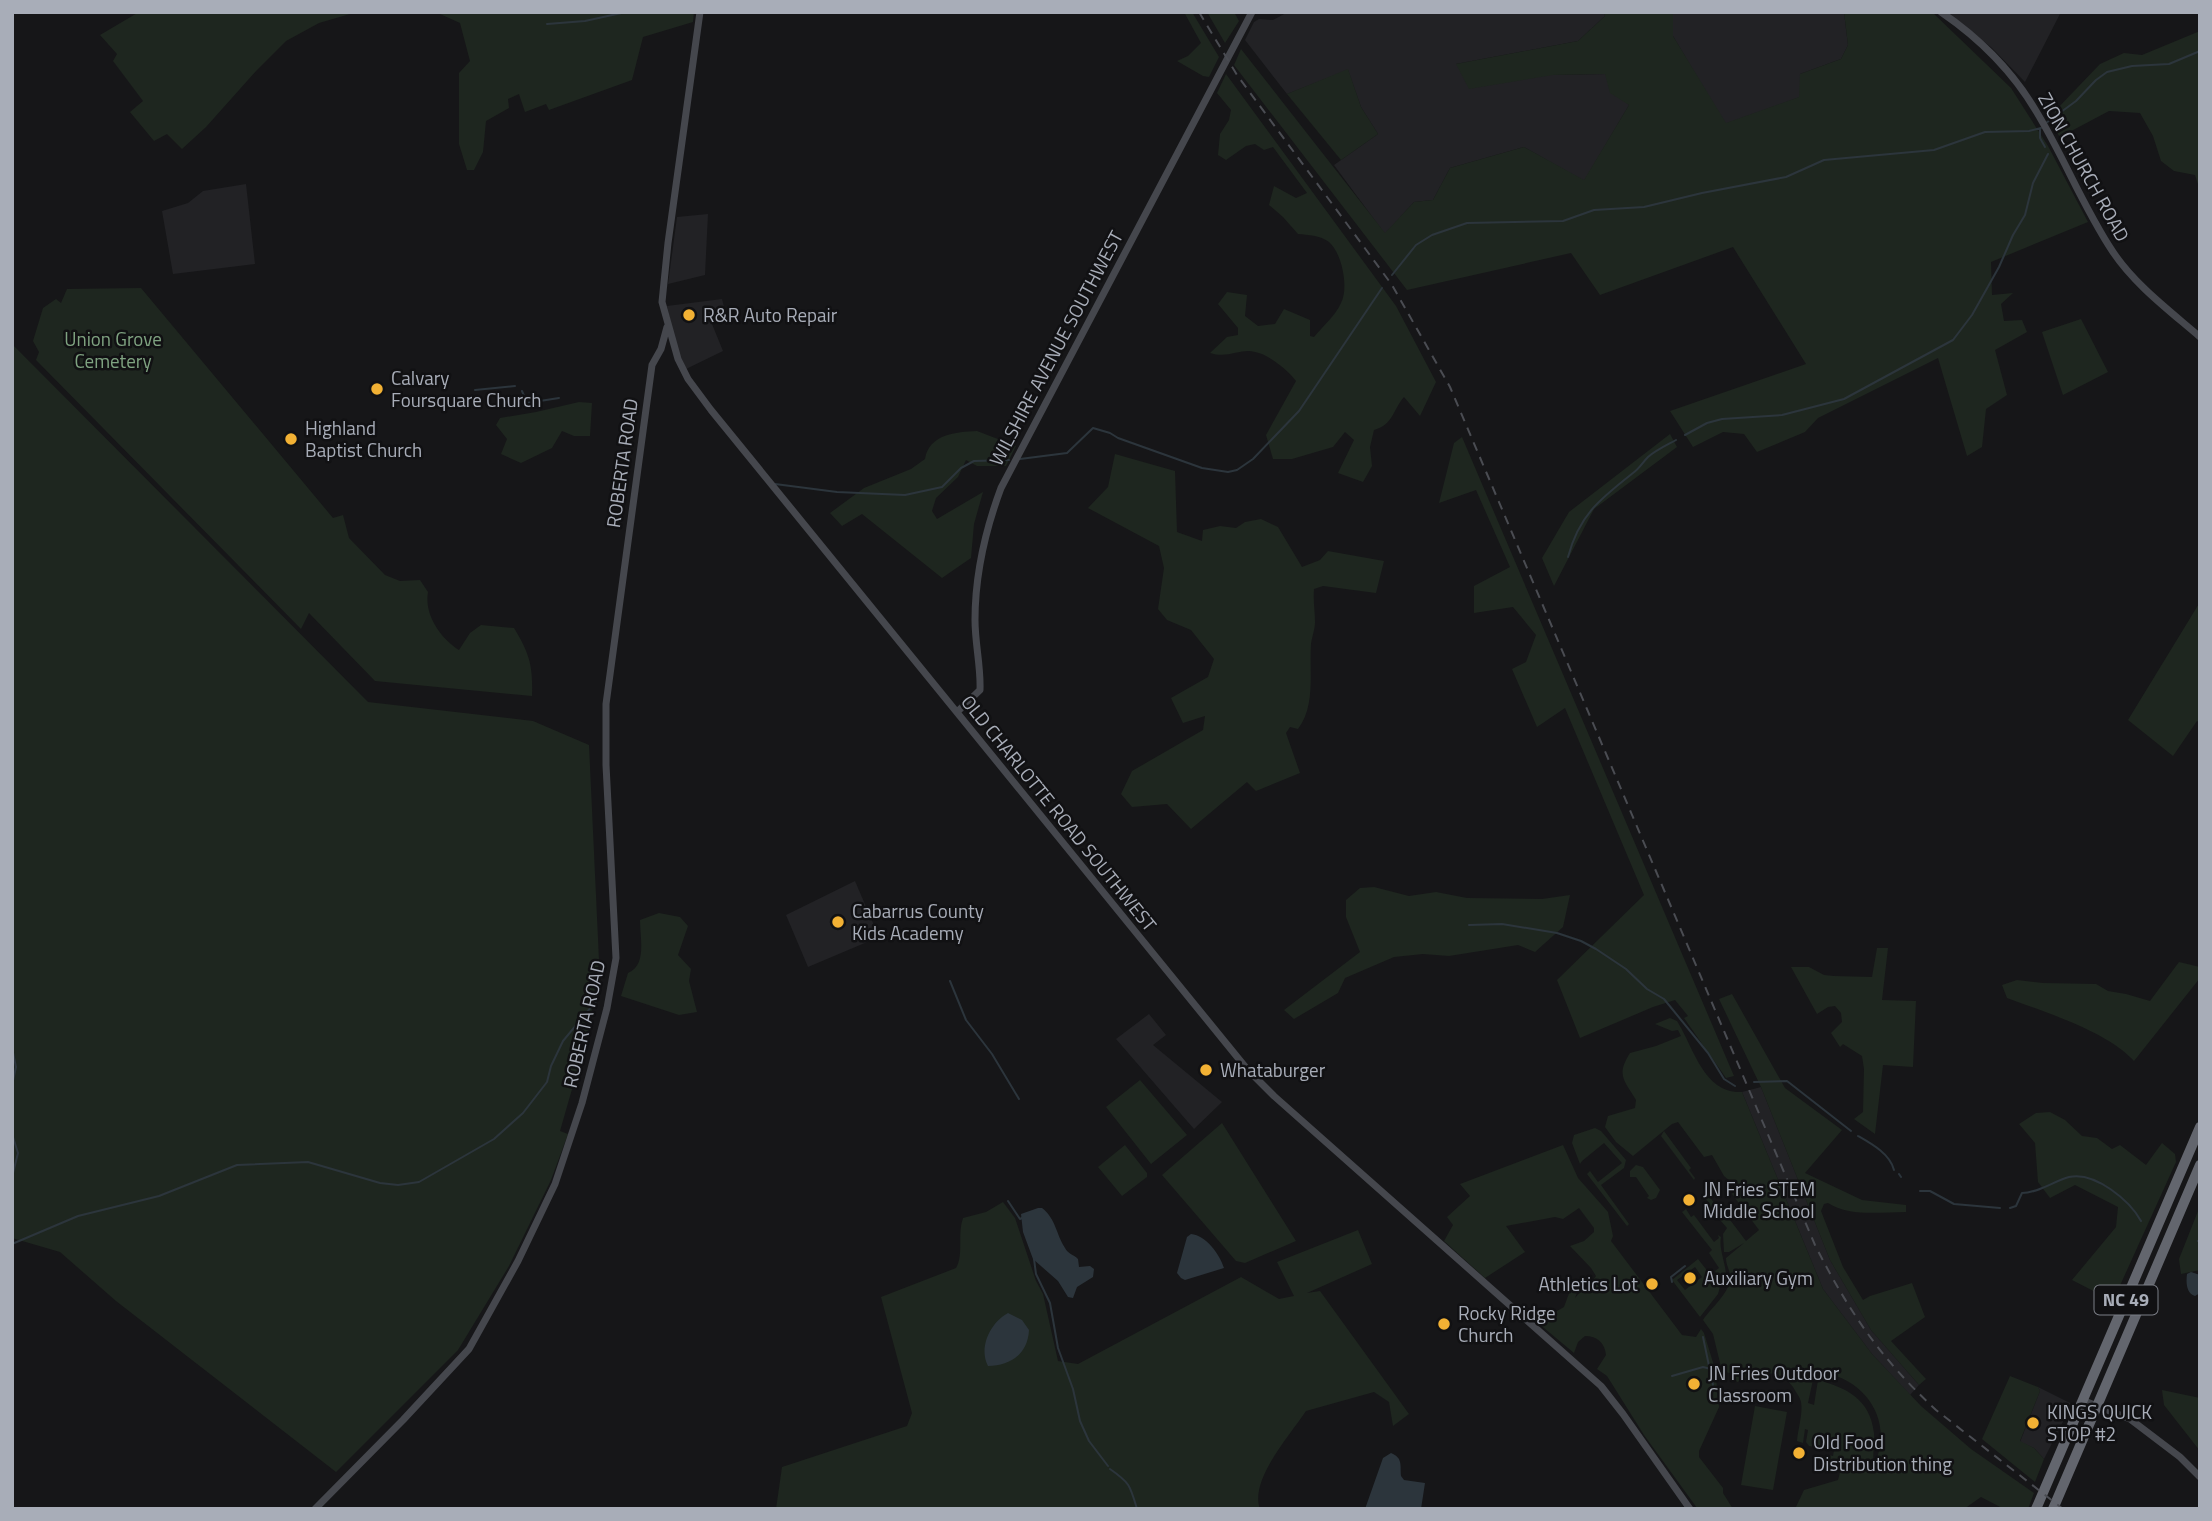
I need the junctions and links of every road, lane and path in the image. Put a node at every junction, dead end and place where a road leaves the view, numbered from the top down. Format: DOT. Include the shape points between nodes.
graph roads {
  1 [pos="701,12"];
  2 [pos="1252,12"];
  3 [pos="1941,12"];
  4 [pos="667,323"];
  5 [pos="2200,337"];
  6 [pos="674,347"];
  7 [pos="656,358"];
  8 [pos="957,712"];
  9 [pos="2200,1127"];
  10 [pos="2200,1165"];
  11 [pos="2082,1400"];
  12 [pos="2097,1406"];
  13 [pos="2200,1476"];
  14 [pos="315,1509"];
  15 [pos="1690,1509"];
  16 [pos="2036,1509"];
  17 [pos="2053,1509"];
  1 -- 4 [label="street, OLD CHARLOTTE ROAD SOUTHWEST" via="666,263 662,302"];
  2 -- 8 [label="street, WILSHIRE AVENUE SOUTHWEST" via="1000,488 977,575 980,690"];
  3 -- 5 [label="street, ZION CHURCH ROAD" via="2015,81 2114,253"];
  4 -- 6 [label="street, OLD CHARLOTTE ROAD SOUTHWEST"];
  4 -- 7 [label="street, ROBERTA ROAD"];
  6 -- 7 [label="street"];
  6 -- 8 [label="street, OLD CHARLOTTE ROAD SOUTHWEST" via="688,379 711,410"];
  7 -- 14 [label="street, ROBERTA ROAD" via="606,703 616,958 582,1102 549,1197 468,1349"];
  8 -- 15 [label="street, OLD CHARLOTTE ROAD SOUTHWEST" via="1253,1075 1601,1386"];
  9 -- 11 [label="highway, NC 49 / NC 49"];
  10 -- 12 [label="highway, NC 49"];
  11 -- 12 [label="street"];
  11 -- 16 [label="highway, NC 49 / NC 49"];
  12 -- 13 [label="street" via="2149,1431"];
  12 -- 17 [label="highway, NC 49"];
}
